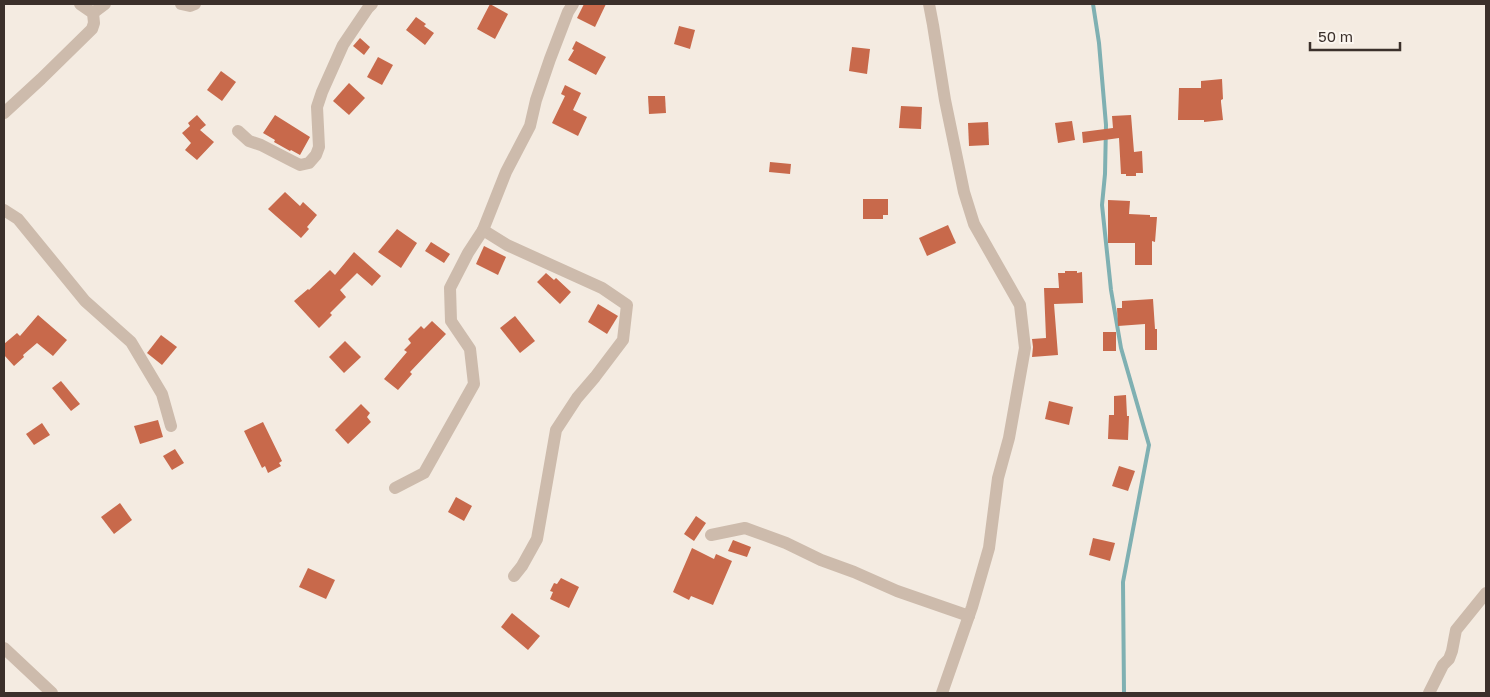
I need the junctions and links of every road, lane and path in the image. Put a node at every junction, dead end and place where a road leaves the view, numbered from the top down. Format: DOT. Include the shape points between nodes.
graph roads {
  1 [pos="80,4"];
  2 [pos="105,4"];
  3 [pos="181,4"];
  4 [pos="195,4"];
  5 [pos="372,4"];
  6 [pos="573,4"];
  7 [pos="929,4"];
  8 [pos="93,13"];
  9 [pos="4,113"];
  10 [pos="238,131"];
  11 [pos="4,210"];
  12 [pos="483,230"];
  13 [pos="171,426"];
  14 [pos="396,488"];
  15 [pos="710,535"];
  16 [pos="514,576"];
  17 [pos="1486,593"];
  18 [pos="969,616"];
  19 [pos="4,648"];
  20 [pos="52,693"];
  21 [pos="942,693"];
  22 [pos="1429,693"];
  1 -- 8 [label="street"];
  2 -- 8 [label="street"];
  3 -- 4 [label="street"];
  5 -- 10 [label="street" via="343,45 322,92 317,107 319,147 309,163 300,165 249,141"];
  6 -- 12 [label="street" via="544,76 530,126 506,172"];
  7 -- 18 [label="street" via="964,192 974,224 1020,305 1025,348 1009,438 998,478 989,548"];
  8 -- 9 [label="street" via="92,29"];
  11 -- 13 [label="street" via="18,219 85,301 131,342 162,394"];
  12 -- 14 [label="street" via="450,288 452,320 470,350 474,384 424,474"];
  12 -- 16 [label="street" via="602,288 627,305 624,340 596,378 576,398 556,430 537,539"];
  15 -- 18 [label="street" via="745,528 897,591"];
  17 -- 22 [label="street" via="1456,630 1452,651"];
  18 -- 21 [label="street"];
  19 -- 20 [label="street"];
}
